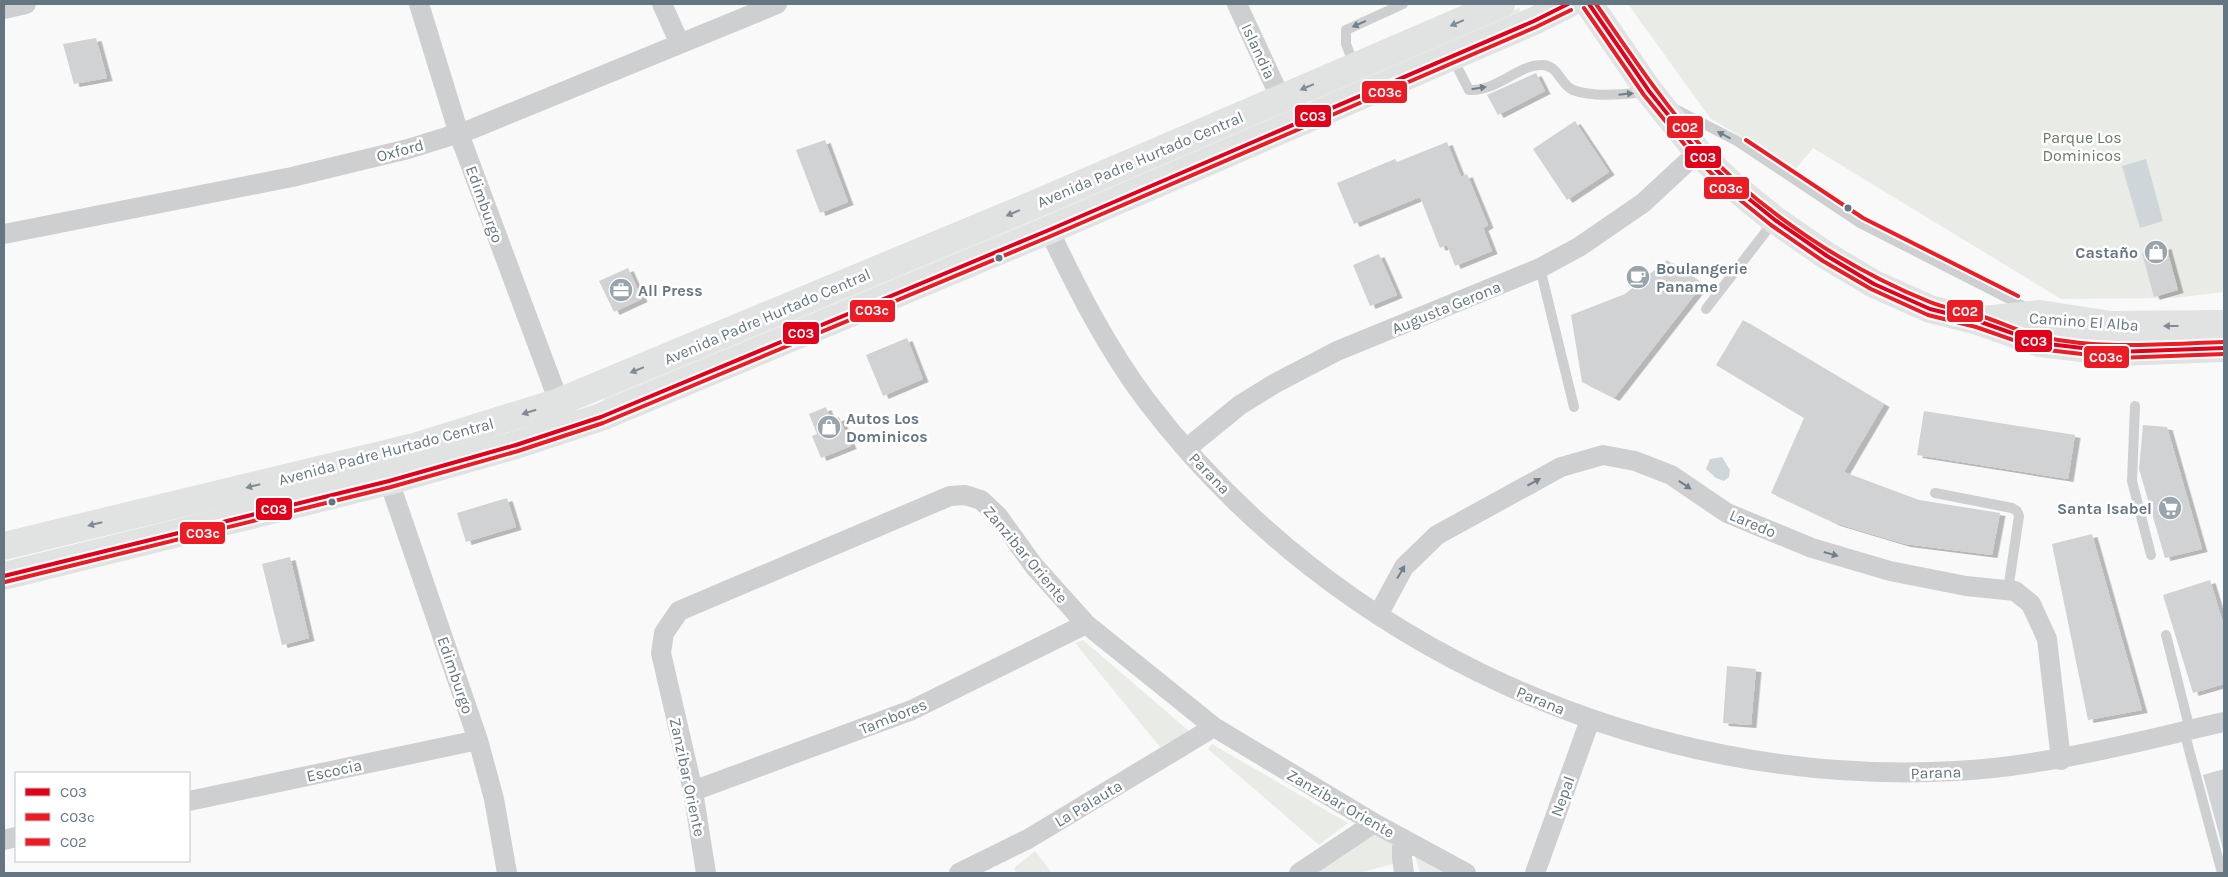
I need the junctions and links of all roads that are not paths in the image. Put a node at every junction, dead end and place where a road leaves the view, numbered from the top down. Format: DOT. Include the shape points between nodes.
graph roads {
  1 [pos="26,4"];
  2 [pos="419,4"];
  3 [pos="662,4"];
  4 [pos="777,4"];
  5 [pos="1237,4"];
  6 [pos="1403,4"];
  7 [pos="1501,4"];
  8 [pos="1568,4"];
  9 [pos="1589,4"];
  10 [pos="4,9"];
  11 [pos="680,44"];
  12 [pos="1451,56"];
  13 [pos="1356,66"];
  14 [pos="1652,95"];
  15 [pos="1281,99"];
  16 [pos="459,134"];
  17 [pos="1698,152"];
  18 [pos="1775,220"];
  19 [pos="1049,230"];
  20 [pos="4,234"];
  21 [pos="1540,268"];
  22 [pos="1706,309"];
  23 [pos="2040,314"];
  24 [pos="1978,321"];
  25 [pos="2223,339"];
  26 [pos="559,402"];
  27 [pos="2135,406"];
  28 [pos="1574,407"];
  29 [pos="1186,449"];
  30 [pos="389,481"];
  31 [pos="1935,493"];
  32 [pos="4,546"];
  33 [pos="2151,555"];
  34 [pos="4,576"];
  35 [pos="2008,590"];
  36 [pos="1378,615"];
  37 [pos="1086,624"];
  38 [pos="2166,635"];
  39 [pos="1590,720"];
  40 [pos="2224,722"];
  41 [pos="1214,727"];
  42 [pos="2187,730"];
  43 [pos="478,740"];
  44 [pos="2061,760"];
  45 [pos="693,791"];
  46 [pos="190,801"];
  47 [pos="1374,824"];
  48 [pos="1402,838"];
  49 [pos="507,873"];
  50 [pos="706,873"];
  51 [pos="959,873"];
  52 [pos="1299,873"];
  53 [pos="1404,873"];
  54 [pos="1466,873"];
  55 [pos="1534,873"];
  56 [pos="2222,873"];
  1 -- 10 [label="street"];
  2 -- 16 [label="street, Edimburgo"];
  3 -- 11 [label="street"];
  4 -- 11 [label="street, Oxford"];
  5 -- 15 [label="street, Islandia"];
  6 -- 13 [label="lane, one-way" via="1346,30 1346,44"];
  7 -- 13 [label="main road, Avenida Padre Hurtado Central, one-way"];
  8 -- 12 [label="main road, Avenida Padre Hurtado Central"];
  9 -- 14 [label="main road, Camino El Alba"];
  11 -- 16 [label="street, Oxford"];
  12 -- 14 [label="lane, one-way" via="1469,90 1480,91 1541,64 1552,67 1572,90 1611,95"];
  12 -- 19 [label="main road, Avenida Padre Hurtado Central"];
  13 -- 15 [label="main road, Avenida Padre Hurtado Central, one-way"];
  14 -- 17 [label="main road, Camino El Alba"];
  23 -- 14 [label="lane, one-way" via="1860,223 1737,141"];
  15 -- 26 [label="main road, Avenida Padre Hurtado Central, one-way"];
  16 -- 20 [label="street, Oxford" via="300,176"];
  16 -- 26 [label="street, Edimburgo"];
  17 -- 18 [label="main road, Camino El Alba"];
  17 -- 21 [label="street, Augusta Gerona" via="1643,203 1611,227"];
  18 -- 22 [label="lane"];
  18 -- 24 [label="main road, Camino El Alba" via="1874,284 1930,309"];
  19 -- 29 [label="street, Parana" via="1115,354 1146,400"];
  19 -- 30 [label="main road, Avenida Padre Hurtado Central" via="601,417"];
  21 -- 28 [label="lane"];
  21 -- 29 [label="street, Augusta Gerona" via="1329,355 1240,405"];
  23 -- 24 [label="main road, Camino El Alba"];
  25 -- 23 [label="main road, Camino El Alba, one-way"];
  24 -- 25 [label="main road, Camino El Alba" via="2040,343 2107,350"];
  26 -- 32 [label="main road, Avenida Padre Hurtado Central, one-way" via="414,447"];
  27 -- 33 [label="lane" via="2132,481"];
  29 -- 36 [label="street, Parana" via="1290,549"];
  30 -- 34 [label="main road, Avenida Padre Hurtado Central"];
  30 -- 43 [label="street, Edimburgo"];
  31 -- 35 [label="lane" via="2017,511 2019,516"];
  36 -- 35 [label="street, Laredo, one-way" via="1404,567 1437,535 1561,467 1603,455 1635,460 1671,475 1727,513 1812,548 1890,571 1966,586"];
  35 -- 44 [label="street, Laredo" via="2015,591 2031,604 2047,639"];
  36 -- 39 [label="street, Parana" via="1460,663"];
  37 -- 41 [label="street, Zanzibar Oriente"];
  37 -- 45 [label="street, Tambores" via="912,710"];
  37 -- 45 [label="street, Zanzibar Oriente" via="1034,566 998,516 980,500 965,494 950,496 804,558 678,612 664,633 661,653"];
  38 -- 42 [label="lane"];
  39 -- 44 [label="street, Parana" via="1692,749 1796,767 1911,773"];
  39 -- 55 [label="street, Nepal"];
  40 -- 42 [label="street, Parana"];
  41 -- 47 [label="street, Zanzibar Oriente"];
  41 -- 51 [label="street, La Palauta" via="1028,839"];
  42 -- 44 [label="street, Parana"];
  42 -- 56 [label="lane"];
  43 -- 46 [label="street, Escocia"];
  43 -- 49 [label="street, Edimburgo" via="494,799"];
  45 -- 50 [label="street, Zanzibar Oriente"];
  47 -- 48 [label="street, Zanzibar Oriente"];
  47 -- 52 [label="street"];
  48 -- 53 [label="street"];
  48 -- 54 [label="street, Zanzibar Oriente"];
}
